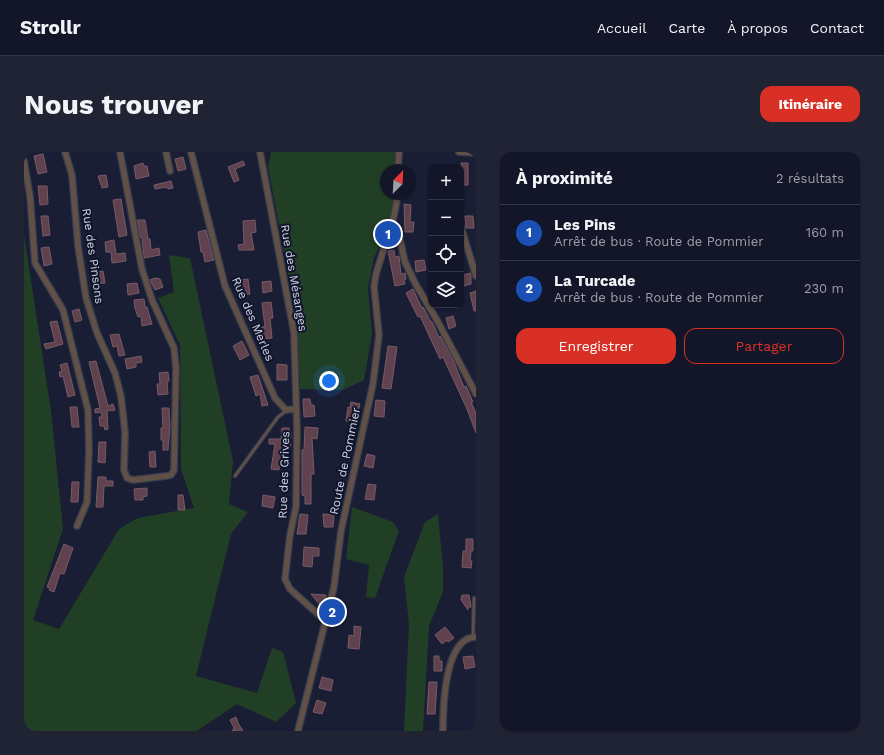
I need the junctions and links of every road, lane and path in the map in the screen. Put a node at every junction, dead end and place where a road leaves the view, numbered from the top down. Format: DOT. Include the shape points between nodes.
graph roads {
  1 [pos="66,152"];
  2 [pos="120,152"];
  3 [pos="166,152"];
  4 [pos="191,152"];
  5 [pos="260,152"];
  6 [pos="399,152"];
  7 [pos="459,152"];
  8 [pos="476,153"];
  9 [pos="24,161"];
  10 [pos="398,164"];
  11 [pos="170,171"];
  12 [pos="397,200"];
  13 [pos="392,225"];
  14 [pos="464,236"];
  15 [pos="476,276"];
  16 [pos="476,394"];
  17 [pos="295,409"];
  18 [pos="286,410"];
  19 [pos="235,476"];
  20 [pos="76,526"];
  21 [pos="474,598"];
  22 [pos="326,619"];
  23 [pos="475,637"];
  24 [pos="298,731"];
  25 [pos="443,731"];
  1 -- 2 [label="street, Rue des Pinsons" via="72,180 86,298 97,333 115,373 121,396 125,432 124,470 127,478 133,480 171,475 174,470 176,368 171,338 152,300 142,269"];
  3 -- 11 [label="street"];
  4 -- 18 [label="street, Rue des Merles" via="225,286 275,398"];
  5 -- 17 [label="street, Rue des Mésanges" via="294,333"];
  6 -- 10 [label="street"];
  7 -- 8 [label="street"];
  9 -- 20 [label="street" via="30,196 35,263 63,310 88,410 90,433 87,502"];
  12 -- 13 [label="street, Route de Pommier"];
  13 -- 16 [label="street" via="398,231 405,262 415,283"];
  13 -- 22 [label="street, Route de Pommier" via="376,274 374,286 379,335 373,384 341,531 334,587"];
  14 -- 15 [label="street"];
  17 -- 18 [label="street"];
  17 -- 22 [label="street, Rue des Grives" via="296,507 290,535 286,579 290,589"];
  18 -- 19 [label="lane" via="278,417"];
  21 -- 23 [label="lane"];
  22 -- 24 [label="street, Route de Pommier"];
  23 -- 25 [label="street" via="466,640 454,655 445,686"];
}
